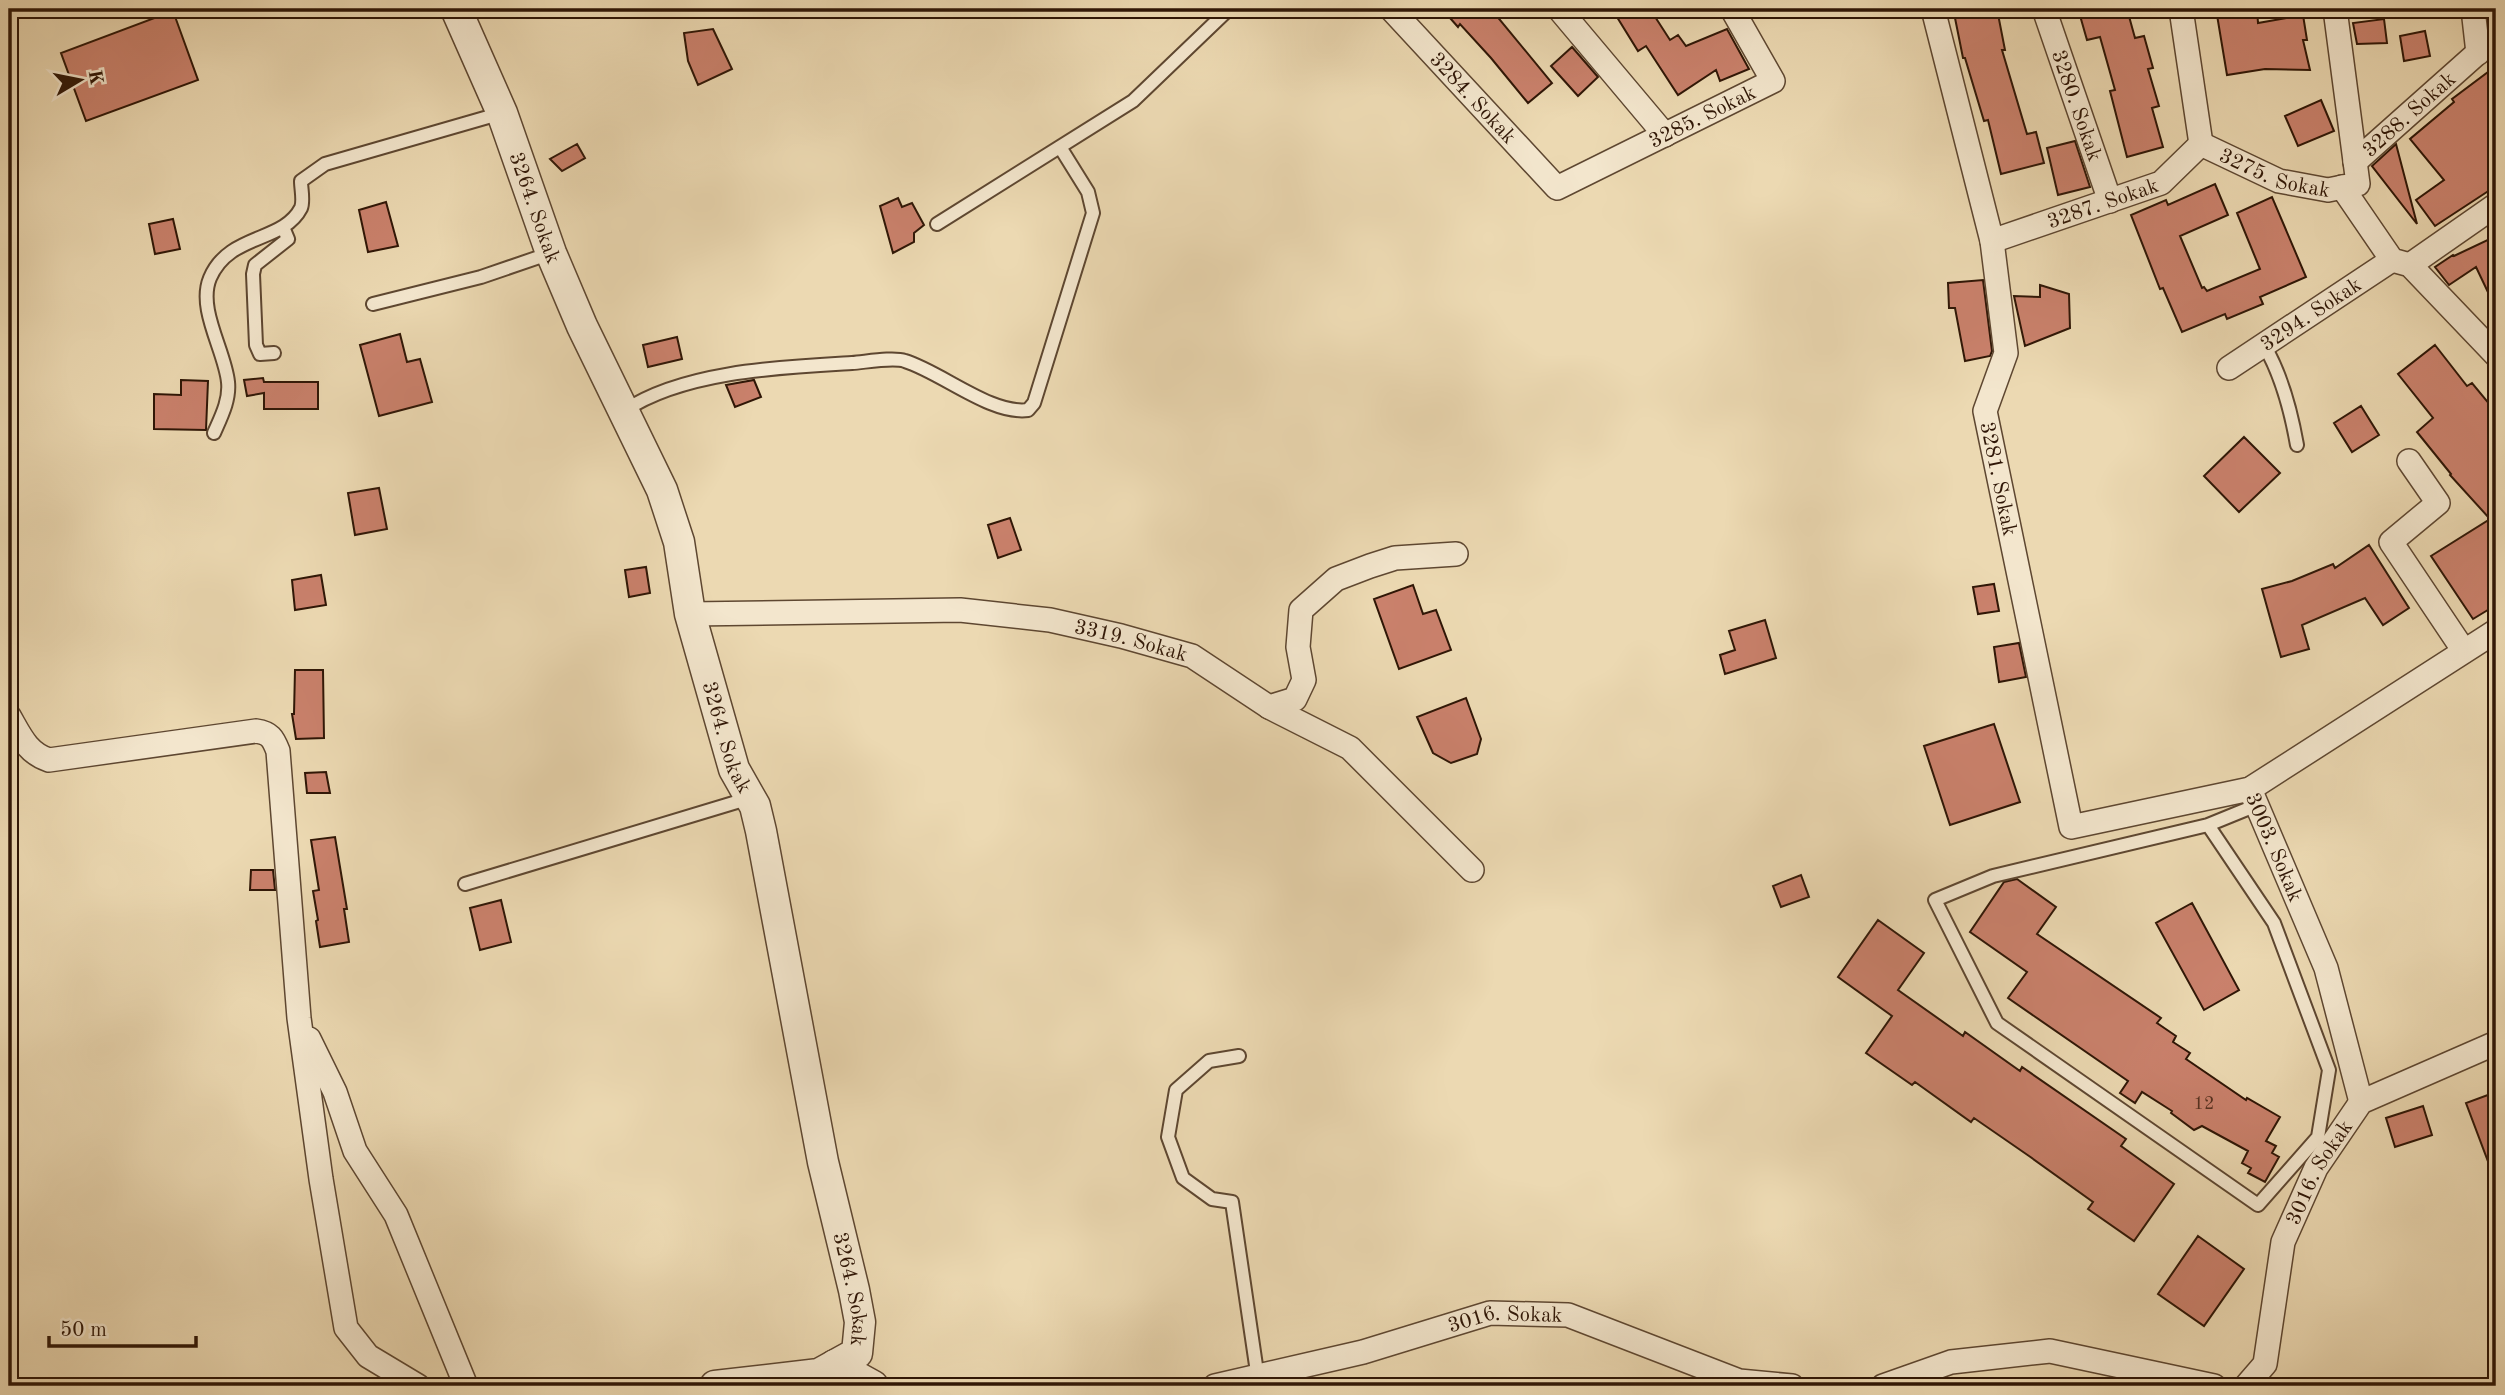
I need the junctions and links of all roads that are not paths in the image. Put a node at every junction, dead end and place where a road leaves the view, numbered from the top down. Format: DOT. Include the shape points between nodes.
graph roads {
  1 [pos="456,9"];
  2 [pos="1229,9"];
  3 [pos="1391,9"];
  4 [pos="1559,9"];
  5 [pos="1732,9"];
  6 [pos="1933,9"];
  7 [pos="2044,9"];
  8 [pos="2181,9"];
  9 [pos="2335,9"];
  10 [pos="2473,9"];
  11 [pos="2487,47"];
  12 [pos="502,113"];
  13 [pos="1665,135"];
  14 [pos="2201,144"];
  15 [pos="1060,147"];
  16 [pos="2355,162"];
  17 [pos="2342,187"];
  18 [pos="1556,188"];
  19 [pos="2110,201"];
  20 [pos="2496,205"];
  21 [pos="937,224"];
  22 [pos="283,227"];
  23 [pos="1992,241"];
  24 [pos="551,253"];
  25 [pos="2401,263"];
  26 [pos="373,304"];
  27 [pos="2264,345"];
  28 [pos="274,353"];
  29 [pos="2496,355"];
  30 [pos="2229,368"];
  31 [pos="624,411"];
  32 [pos="214,433"];
  33 [pos="2297,444"];
  34 [pos="2409,461"];
  35 [pos="1456,554"];
  36 [pos="690,614"];
  37 [pos="2496,631"];
  38 [pos="2464,651"];
  39 [pos="1269,707"];
  40 [pos="9,716"];
  41 [pos="2254,797"];
  42 [pos="751,798"];
  43 [pos="2208,825"];
  44 [pos="1472,870"];
  45 [pos="465,884"];
  46 [pos="299,1018"];
  47 [pos="2496,1043"];
  48 [pos="1239,1056"];
  49 [pos="2361,1102"];
  50 [pos="835,1365"];
  51 [pos="1259,1381"];
  52 [pos="418,1386"];
  53 [pos="466,1386"];
  54 [pos="715,1386"];
  55 [pos="873,1386"];
  56 [pos="1218,1386"];
  57 [pos="1792,1386"];
  58 [pos="1883,1386"];
  59 [pos="2214,1386"];
  60 [pos="2248,1386"];
  1 -- 12 [label="street, 3264. Sokak"];
  2 -- 15 [label="lane" via="1133,102"];
  3 -- 18 [label="street, 3284. Sokak"];
  4 -- 13 [label="street"];
  5 -- 13 [label="street, 3285. Sokak" via="1773,81"];
  6 -- 23 [label="street, 3281. Sokak"];
  7 -- 19 [label="street, 3280. Sokak"];
  8 -- 14 [label="street, 3275. Sokak"];
  9 -- 16 [label="street"];
  10 -- 11 [label="street"];
  11 -- 16 [label="street, 3288. Sokak"];
  12 -- 22 [label="lane" via="325,164 301,181 302,206"];
  12 -- 24 [label="street, 3264. Sokak"];
  13 -- 18 [label="street, 3285. Sokak"];
  14 -- 17 [label="street, 3275. Sokak" via="2279,181 2328,190"];
  14 -- 19 [label="street, 3287. Sokak" via="2161,183"];
  15 -- 21 [label="lane"];
  15 -- 31 [label="lane" via="1088,191 1093,213 1034,403 1028,410 1017,411 982,399 903,360 760,369 640,400"];
  16 -- 17 [label="street" via="2358,184"];
  17 -- 25 [label="street, 3275. Sokak"];
  19 -- 23 [label="street, 3287. Sokak"];
  20 -- 25 [label="street, 3294. Sokak"];
  22 -- 28 [label="lane" via="288,239 255,265 253,274 256,345 261,354"];
  22 -- 32 [label="lane" via="237,246 211,277 207,292 212,324 228,382 226,405"];
  23 -- 41 [label="street, 3281. Sokak" via="2006,353 1985,411 2071,827"];
  24 -- 26 [label="lane" via="481,277"];
  24 -- 31 [label="street, 3264. Sokak"];
  25 -- 27 [label="street, 3294. Sokak"];
  25 -- 29 [label="street, 3275. Sokak"];
  27 -- 30 [label="street, 3294. Sokak"];
  27 -- 33 [label="lane" via="2276,369"];
  31 -- 36 [label="street, 3264. Sokak" via="662,490 680,542"];
  34 -- 38 [label="street" via="2438,503 2391,542"];
  35 -- 39 [label="street" via="1395,558 1336,579 1301,610 1298,647 1304,680 1294,699"];
  36 -- 39 [label="street, 3319. Sokak" via="960,610 1050,620 1192,656"];
  36 -- 42 [label="street, 3264. Sokak" via="734,769"];
  37 -- 38 [label="street, 3003. Sokak"];
  38 -- 41 [label="street, 3003. Sokak"];
  39 -- 44 [label="street, 3319. Sokak" via="1350,748"];
  40 -- 46 [label="street" via="25,745 49,760 267,732 278,751"];
  41 -- 43 [label="lane"];
  41 -- 49 [label="street, 3003. Sokak" via="2326,968"];
  42 -- 45 [label="lane"];
  42 -- 50 [label="street, 3264. Sokak" via="823,1162 860,1322 857,1353"];
  43 -- 43 [label="lane" via="1993,876 1935,901 1997,1023 2258,1206 2318,1138 2329,1070 2274,923"];
  46 -- 52 [label="street" via="346,1328 368,1356"];
  46 -- 53 [label="street" via="335,1092 355,1151 396,1215"];
  47 -- 49 [label="street, 3016. Sokak"];
  48 -- 51 [label="lane" via="1209,1061 1176,1090 1168,1137 1183,1178 1212,1199 1232,1202"];
  49 -- 60 [label="street, 3016. Sokak" via="2316,1168 2283,1241 2265,1364"];
  50 -- 54 [label="street, 3264. Sokak" via="819,1374"];
  50 -- 55 [label="street"];
  51 -- 56 [label="street, 3016. Sokak"];
  51 -- 57 [label="street, 3016. Sokak" via="1490,1313 1567,1314 1739,1381"];
  58 -- 59 [label="street" via="1951,1362 2050,1351"];
}
